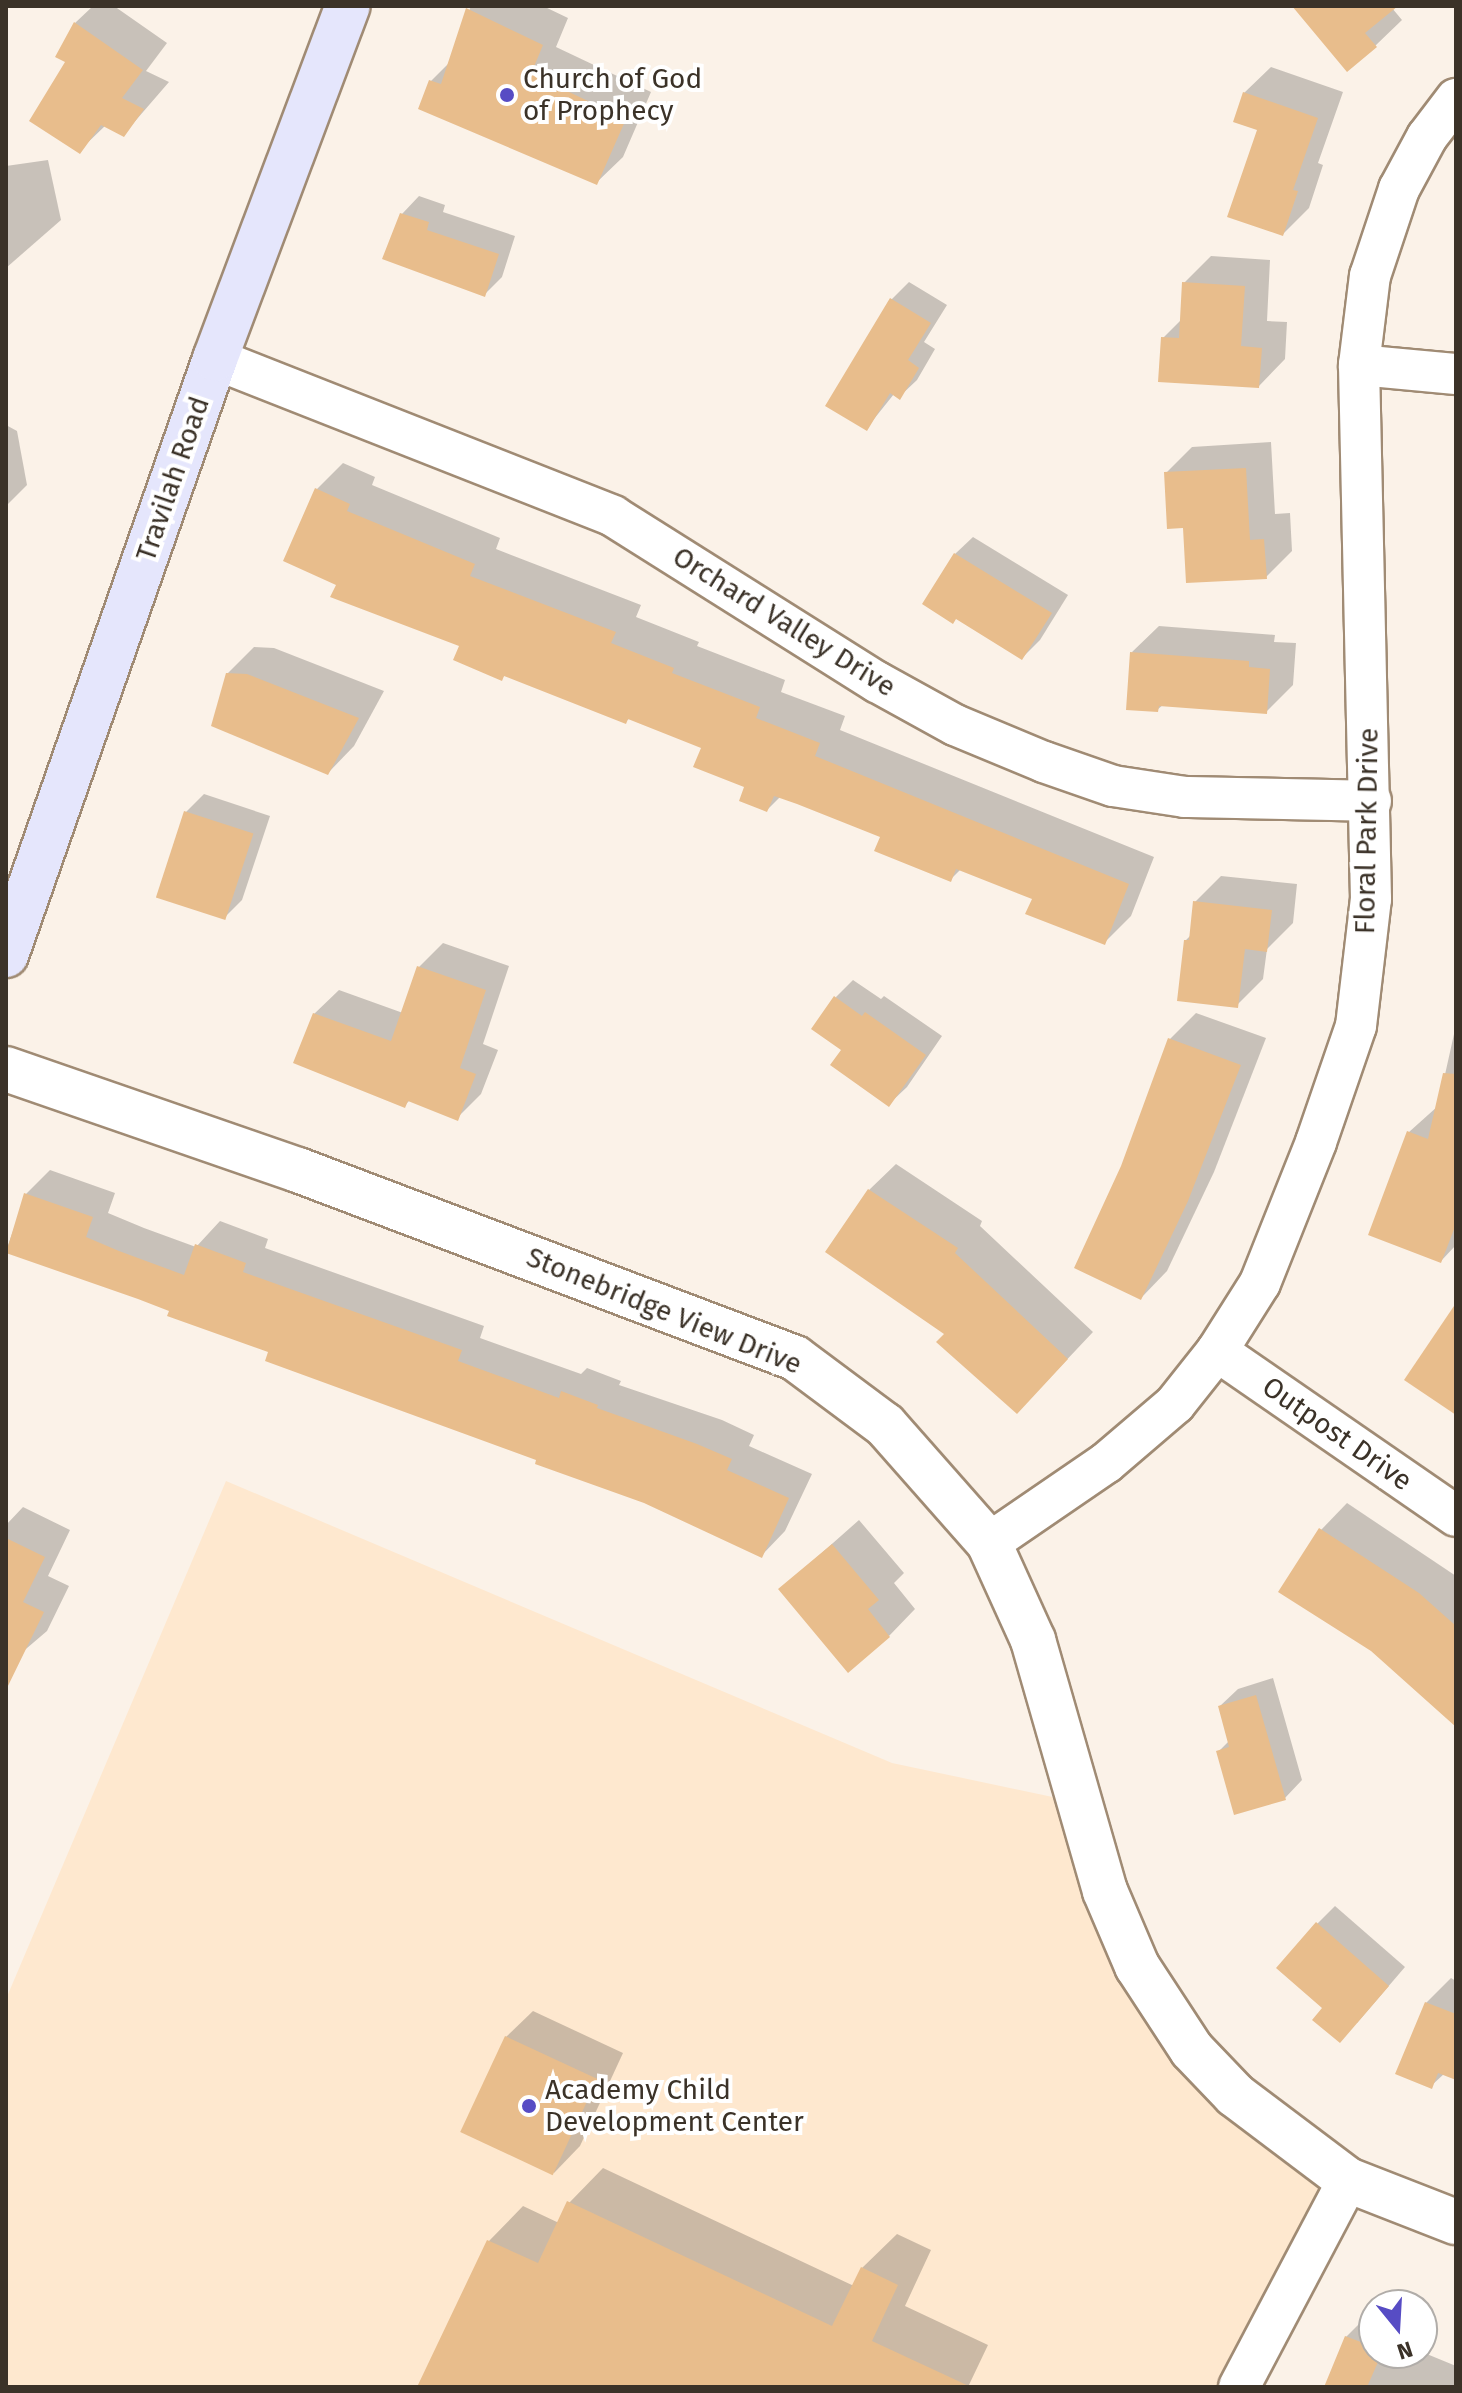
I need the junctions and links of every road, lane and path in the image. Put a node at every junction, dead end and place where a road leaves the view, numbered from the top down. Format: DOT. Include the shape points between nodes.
graph roads {
  1 [pos="348,6"];
  2 [pos="1456,99"];
  3 [pos="215,359"];
  4 [pos="1359,365"];
  5 [pos="1456,374"];
  6 [pos="1371,801"];
  7 [pos="6,955"];
  8 [pos="6,1069"];
  9 [pos="1217,1351"];
  10 [pos="1456,1516"];
  11 [pos="989,1543"];
  12 [pos="1348,2180"];
  13 [pos="1456,2222"];
  14 [pos="1239,2387"];
  1 -- 3 [label="main road, Travilah Road"];
  2 -- 4 [label="street, Floral Park Drive" via="1427,137 1399,189 1370,276"];
  3 -- 6 [label="street, Orchard Valley Drive" via="613,516 877,682 955,725 1044,762 1113,786 1185,797"];
  3 -- 7 [label="main road, Travilah Road"];
  4 -- 5 [label="street"];
  4 -- 6 [label="street, Floral Park Drive"];
  6 -- 9 [label="street, Floral Park Drive" via="1371,899 1356,1026 1260,1283"];
  8 -- 11 [label="street, Stonebridge View Drive" via="298,1170 795,1358 885,1425"];
  9 -- 10 [label="street, Outpost Drive"];
  9 -- 11 [label="street, Floral Park Drive" via="1175,1404 1106,1463"];
  11 -- 12 [label="street, Stonebridge View Drive" via="1033,1640 1105,1891 1137,1966 1192,2050 1235,2095"];
  12 -- 13 [label="street, Stonebridge View Drive"];
  12 -- 14 [label="street"];
}
